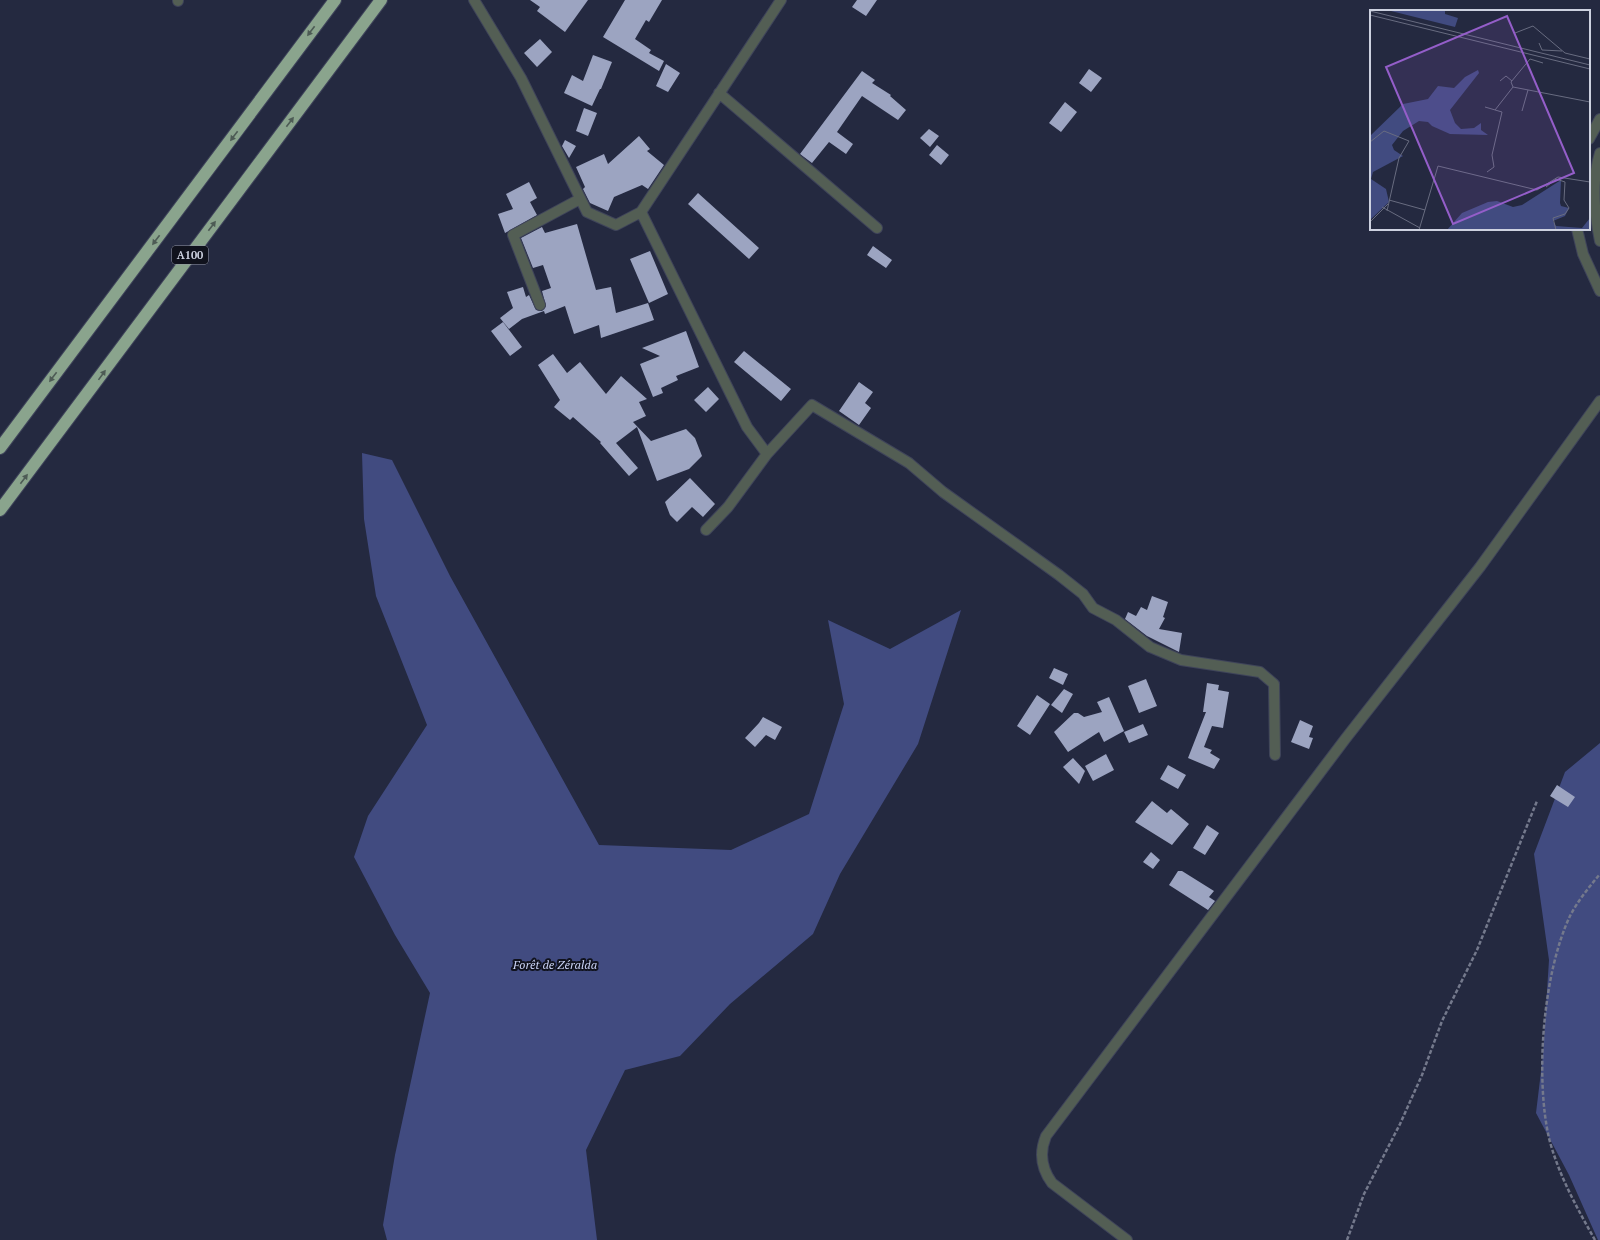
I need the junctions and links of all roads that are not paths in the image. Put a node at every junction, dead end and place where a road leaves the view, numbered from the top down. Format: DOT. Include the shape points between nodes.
graph roads {
  1 [pos="334,0"];
  2 [pos="381,0"];
  3 [pos="474,0"];
  4 [pos="781,0"];
  5 [pos="719,93"];
  6 [pos="1600,119"];
  7 [pos="1590,137"];
  8 [pos="1600,153"];
  9 [pos="580,199"];
  10 [pos="641,212"];
  11 [pos="877,228"];
  12 [pos="1577,230"];
  13 [pos="1600,241"];
  14 [pos="1600,291"];
  15 [pos="540,305"];
  16 [pos="1600,401"];
  17 [pos="0,448"];
  18 [pos="766,454"];
  19 [pos="0,510"];
  20 [pos="706,530"];
  21 [pos="1275,755"];
  22 [pos="1127,1240"];
  1 -- 17 [label="highway, A100 / A100, one-way"];
  19 -- 2 [label="highway, A100, one-way"];
  3 -- 9 [label="street" via="521,78"];
  4 -- 5 [label="street"];
  5 -- 10 [label="street"];
  5 -- 11 [label="street"];
  6 -- 7 [label="street"];
  8 -- 13 [label="street" via="1594,178 1595,213"];
  9 -- 10 [label="street" via="587,212 616,225"];
  9 -- 15 [label="street" via="513,236"];
  10 -- 18 [label="street" via="747,427"];
  12 -- 14 [label="street" via="1583,254"];
  16 -- 22 [label="street" via="1476,573 1346,738 1046,1136 1041,1152 1044,1169 1050,1180"];
  18 -- 20 [label="street" via="728,507"];
  18 -- 21 [label="street" via="812,405 909,463 943,492 1059,575 1083,594 1093,608 1116,620 1150,647 1181,660 1260,672 1274,684"];
}
